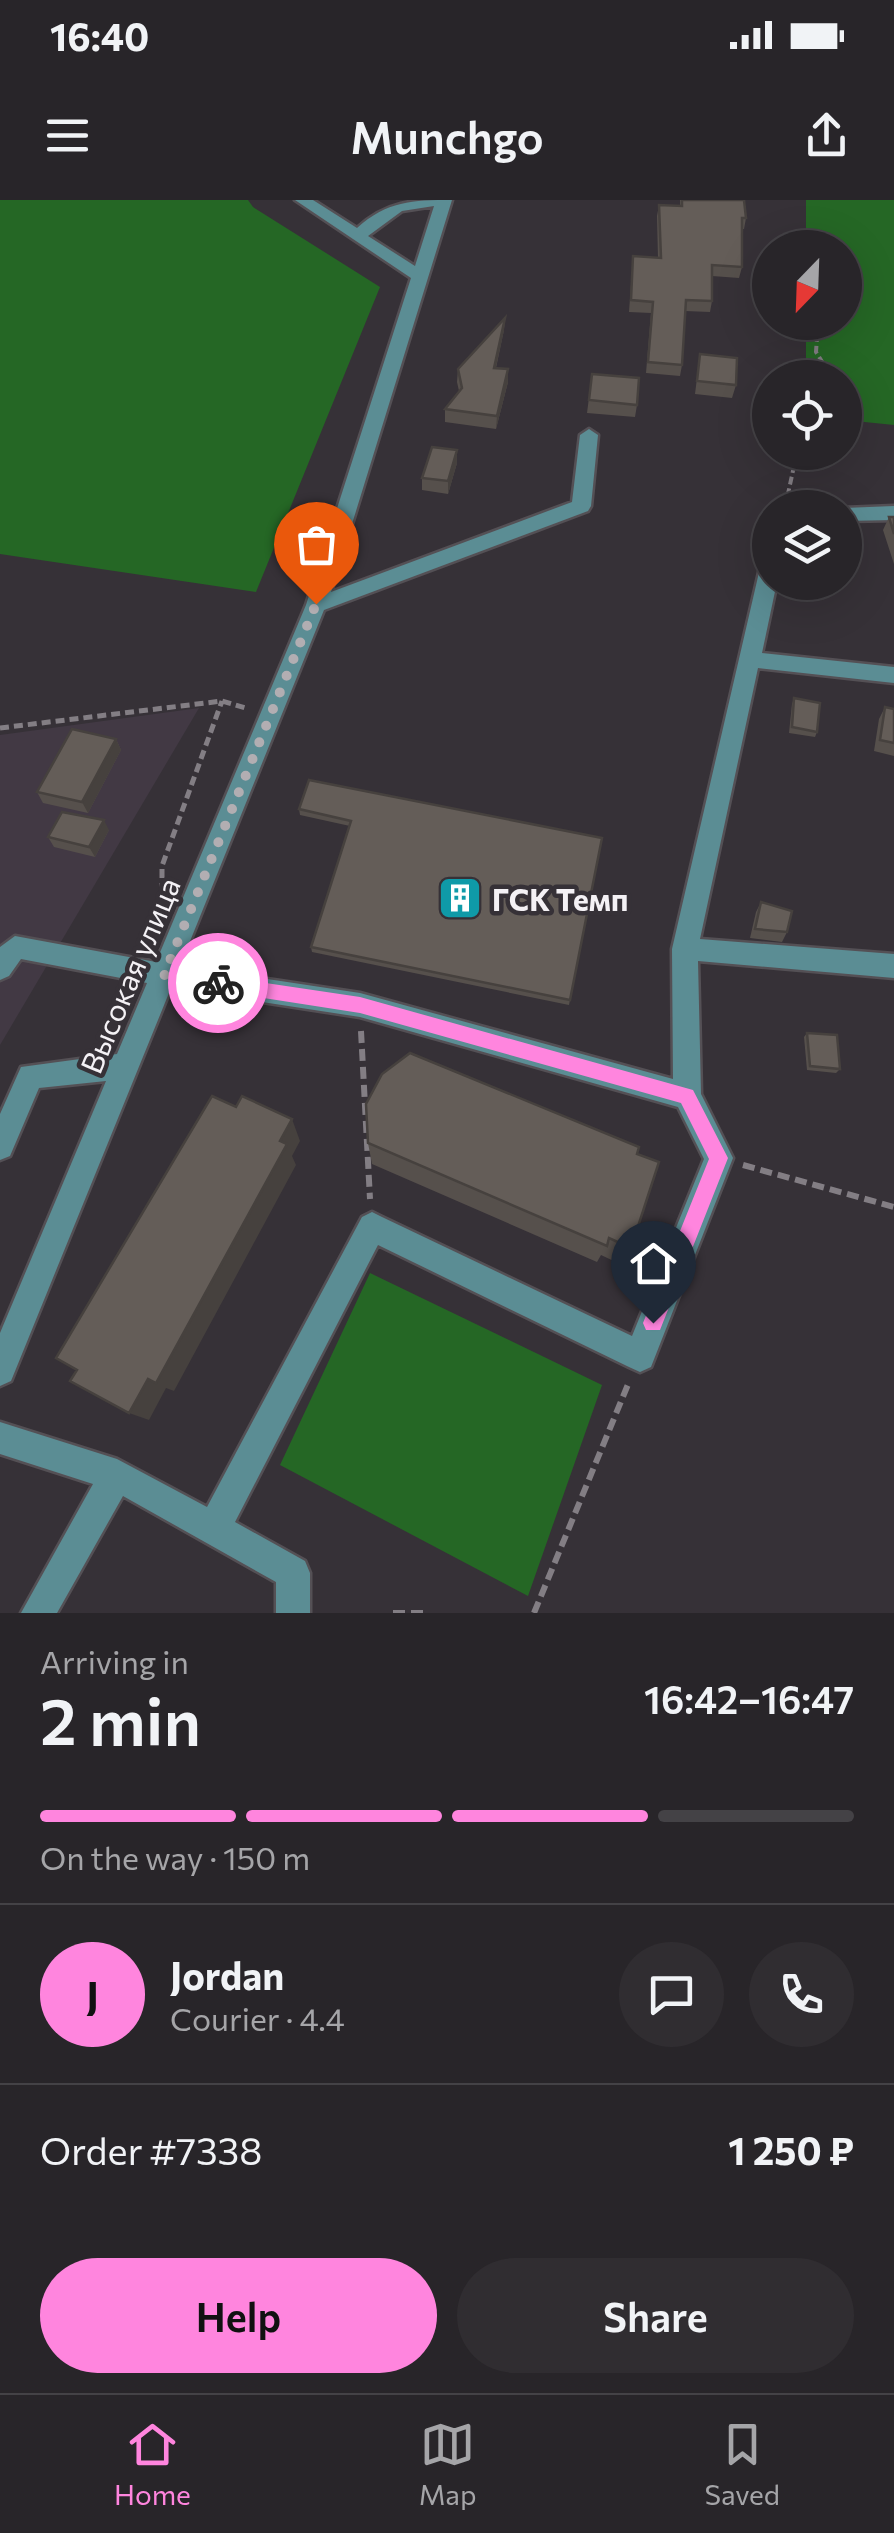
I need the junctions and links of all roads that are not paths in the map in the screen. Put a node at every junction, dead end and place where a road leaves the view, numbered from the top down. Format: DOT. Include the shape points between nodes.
graph roads {
  1 [pos="302,200"];
  2 [pos="444,200"];
  3 [pos="360,235"];
  4 [pos="420,277"];
  5 [pos="589,434"];
  6 [pos="862,514"];
  7 [pos="894,514"];
  8 [pos="762,600"];
  9 [pos="316,604"];
  10 [pos="747,660"];
  11 [pos="894,675"];
  12 [pos="685,949"];
  13 [pos="894,966"];
  14 [pos="0,968"];
  15 [pos="164,975"];
  16 [pos="126,1066"];
  17 [pos="687,1096"];
  18 [pos="0,1146"];
  19 [pos="0,1370"];
  20 [pos="0,1438"];
  21 [pos="117,1475"];
  22 [pos="212,1530"];
  23 [pos="38,1613"];
  24 [pos="293,1613"];
  1 -- 3 [label="street"];
  2 -- 3 [label="street" via="386,210"];
  2 -- 4 [label="street, Высокая улица"];
  3 -- 4 [label="street"];
  4 -- 9 [label="street, Высокая улица"];
  5 -- 9 [label="street" via="581,506"];
  6 -- 7 [label="street"];
  8 -- 10 [label="street"];
  9 -- 15 [label="street, Высокая улица"];
  10 -- 11 [label="street"];
  10 -- 12 [label="street"];
  12 -- 13 [label="street"];
  12 -- 17 [label="street"];
  14 -- 15 [label="street" via="15,947"];
  15 -- 16 [label="street, Высокая улица"];
  15 -- 17 [label="street" via="360,1005"];
  16 -- 18 [label="street" via="31,1076"];
  16 -- 19 [label="street, Высокая улица"];
  17 -- 22 [label="street" via="719,1158 640,1356 372,1227"];
  20 -- 21 [label="street"];
  21 -- 22 [label="street"];
  21 -- 23 [label="street"];
  22 -- 24 [label="street" via="293,1573"];
}
